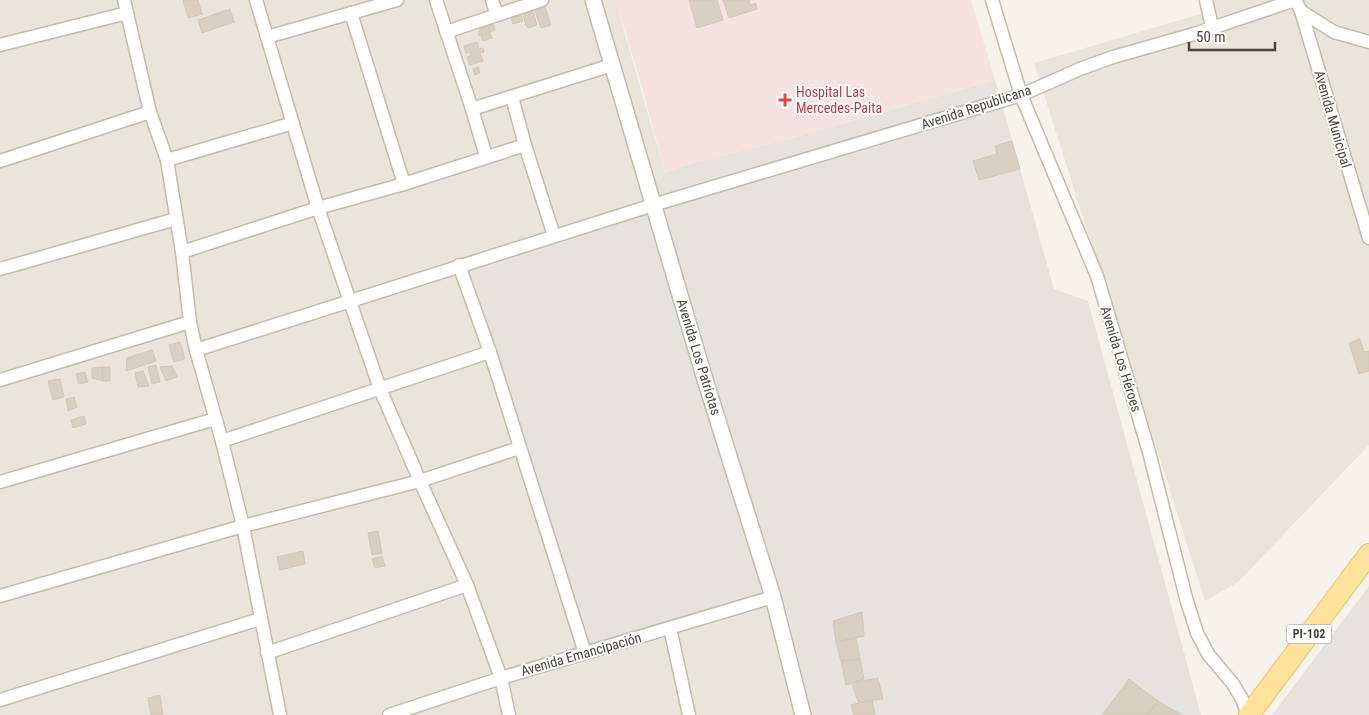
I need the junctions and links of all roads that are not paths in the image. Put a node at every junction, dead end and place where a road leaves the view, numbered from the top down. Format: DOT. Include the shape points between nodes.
graph roads {
  1 [pos="256,0"];
  2 [pos="397,0"];
  3 [pos="436,0"];
  4 [pos="492,0"];
  5 [pos="542,0"];
  6 [pos="593,0"];
  7 [pos="992,0"];
  8 [pos="1206,0"];
  9 [pos="125,3"];
  10 [pos="1297,4"];
  11 [pos="351,14"];
  12 [pos="497,15"];
  13 [pos="1212,28"];
  14 [pos="446,32"];
  15 [pos="267,37"];
  16 [pos="1369,42"];
  17 [pos="0,45"];
  18 [pos="612,65"];
  19 [pos="1021,95"];
  20 [pos="512,97"];
  21 [pos="472,109"];
  22 [pos="150,112"];
  23 [pos="293,123"];
  24 [pos="525,145"];
  25 [pos="486,156"];
  26 [pos="166,160"];
  27 [pos="0,161"];
  28 [pos="404,184"];
  29 [pos="653,205"];
  30 [pos="318,208"];
  31 [pos="176,218"];
  32 [pos="554,236"];
  33 [pos="1369,238"];
  34 [pos="182,252"];
  35 [pos="459,265"];
  36 [pos="0,269"];
  37 [pos="350,301"];
  38 [pos="190,322"];
  39 [pos="196,350"];
  40 [pos="490,352"];
  41 [pos="0,380"];
  42 [pos="380,389"];
  43 [pos="215,419"];
  44 [pos="222,441"];
  45 [pos="519,448"];
  46 [pos="0,482"];
  47 [pos="420,482"];
  48 [pos="243,526"];
  49 [pos="1369,554"];
  50 [pos="467,585"];
  51 [pos="0,596"];
  52 [pos="774,597"];
  53 [pos="260,619"];
  54 [pos="670,628"];
  55 [pos="268,653"];
  56 [pos="585,653"];
  57 [pos="501,678"];
  58 [pos="0,700"];
  59 [pos="280,715"];
  60 [pos="389,715"];
  61 [pos="509,715"];
  62 [pos="689,715"];
  63 [pos="803,715"];
  64 [pos="1249,715"];
  1 -- 15 [label="street"];
  2 -- 11 [label="street"];
  3 -- 14 [label="street"];
  4 -- 12 [label="street"];
  5 -- 12 [label="street"];
  6 -- 18 [label="street, Avenida Los Patriotas"];
  7 -- 19 [label="street, Avenida Los Héroes"];
  8 -- 13 [label="street"];
  9 -- 17 [label="street"];
  9 -- 22 [label="street"];
  10 -- 13 [label="street, Avenida Republicana"];
  10 -- 16 [label="street" via="1334,32"];
  10 -- 33 [label="street, Avenida Municipal"];
  11 -- 15 [label="street"];
  11 -- 28 [label="street"];
  12 -- 14 [label="street"];
  13 -- 19 [label="street, Avenida Republicana" via="1096,63"];
  14 -- 21 [label="street"];
  15 -- 23 [label="street"];
  18 -- 20 [label="street"];
  18 -- 29 [label="street, Avenida Los Patriotas"];
  19 -- 29 [label="street, Avenida Republicana"];
  19 -- 64 [label="street, Avenida Los Héroes" via="1097,276 1149,452 1197,633 1208,654 1242,699"];
  20 -- 21 [label="street"];
  20 -- 24 [label="street"];
  21 -- 25 [label="street"];
  22 -- 26 [label="street"];
  22 -- 27 [label="street"];
  23 -- 26 [label="street"];
  23 -- 30 [label="street"];
  24 -- 25 [label="street"];
  24 -- 32 [label="street"];
  25 -- 28 [label="street"];
  26 -- 31 [label="street"];
  28 -- 30 [label="street"];
  29 -- 32 [label="street, Avenida Republicana"];
  29 -- 52 [label="street, Avenida Los Patriotas"];
  30 -- 34 [label="street"];
  30 -- 37 [label="street"];
  31 -- 34 [label="street"];
  31 -- 36 [label="street"];
  32 -- 35 [label="street, Avenida Republicana"];
  34 -- 38 [label="street"];
  35 -- 37 [label="street, Avenida Republicana"];
  35 -- 40 [label="street"];
  37 -- 39 [label="street, Avenida Republicana"];
  37 -- 42 [label="street"];
  38 -- 39 [label="street"];
  38 -- 41 [label="street"];
  39 -- 43 [label="street"];
  40 -- 42 [label="street"];
  40 -- 45 [label="street"];
  42 -- 44 [label="street"];
  42 -- 47 [label="street"];
  43 -- 44 [label="street"];
  43 -- 46 [label="street"];
  44 -- 48 [label="street"];
  45 -- 47 [label="street"];
  45 -- 56 [label="street"];
  47 -- 48 [label="street"];
  47 -- 50 [label="street"];
  48 -- 51 [label="street"];
  48 -- 53 [label="street"];
  49 -- 64 [label="main road, PI-102"];
  50 -- 55 [label="street"];
  50 -- 57 [label="street"];
  52 -- 54 [label="street, Avenida Emancipación"];
  52 -- 63 [label="street, Avenida Los Patriotas"];
  53 -- 55 [label="street"];
  53 -- 58 [label="street"];
  54 -- 56 [label="street, Avenida Emancipación"];
  54 -- 62 [label="street"];
  55 -- 59 [label="street"];
  56 -- 57 [label="street, Avenida Emancipación"];
  57 -- 60 [label="street, Avenida Emancipación"];
  57 -- 61 [label="street"];
}
